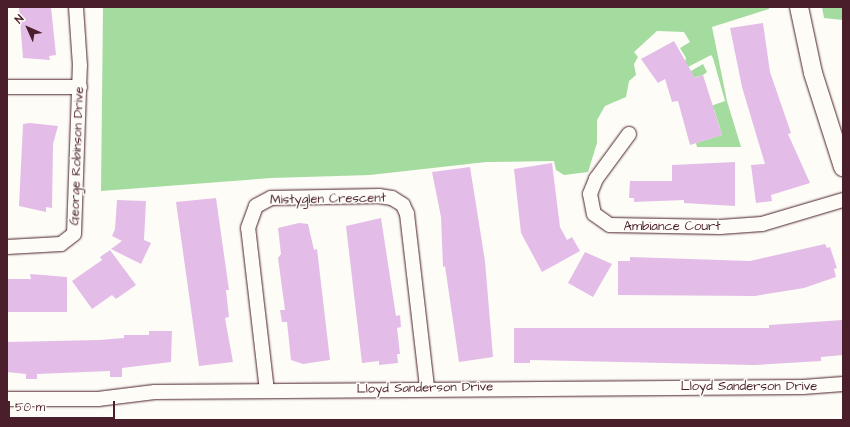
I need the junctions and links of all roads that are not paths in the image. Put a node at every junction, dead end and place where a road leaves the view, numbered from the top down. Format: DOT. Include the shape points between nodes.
graph roads {
  1 [pos="76,7"];
  2 [pos="800,10"];
  3 [pos="7,87"];
  4 [pos="80,87"];
  5 [pos="629,134"];
  6 [pos="843,167"];
  7 [pos="843,200"];
  8 [pos="7,247"];
  9 [pos="843,384"];
  10 [pos="427,387"];
  11 [pos="267,391"];
  12 [pos="7,399"];
  1 -- 4 [label="street, George Robinson Drive"];
  2 -- 6 [label="street" via="813,73"];
  3 -- 4 [label="street"];
  4 -- 8 [label="street, George Robinson Drive" via="74,234 61,244"];
  5 -- 7 [label="street, Ambiance Court" via="596,179 590,194 594,214 610,225 720,227 762,224"];
  9 -- 10 [label="street, Lloyd Sanderson Drive"];
  10 -- 11 [label="street, Lloyd Sanderson Drive"];
  10 -- 11 [label="street, Mistyglen Crescent" via="408,214 403,205 392,198 379,196 271,198 256,206 248,228"];
  11 -- 12 [label="street, Lloyd Sanderson Drive" via="155,392 98,399"];
}
